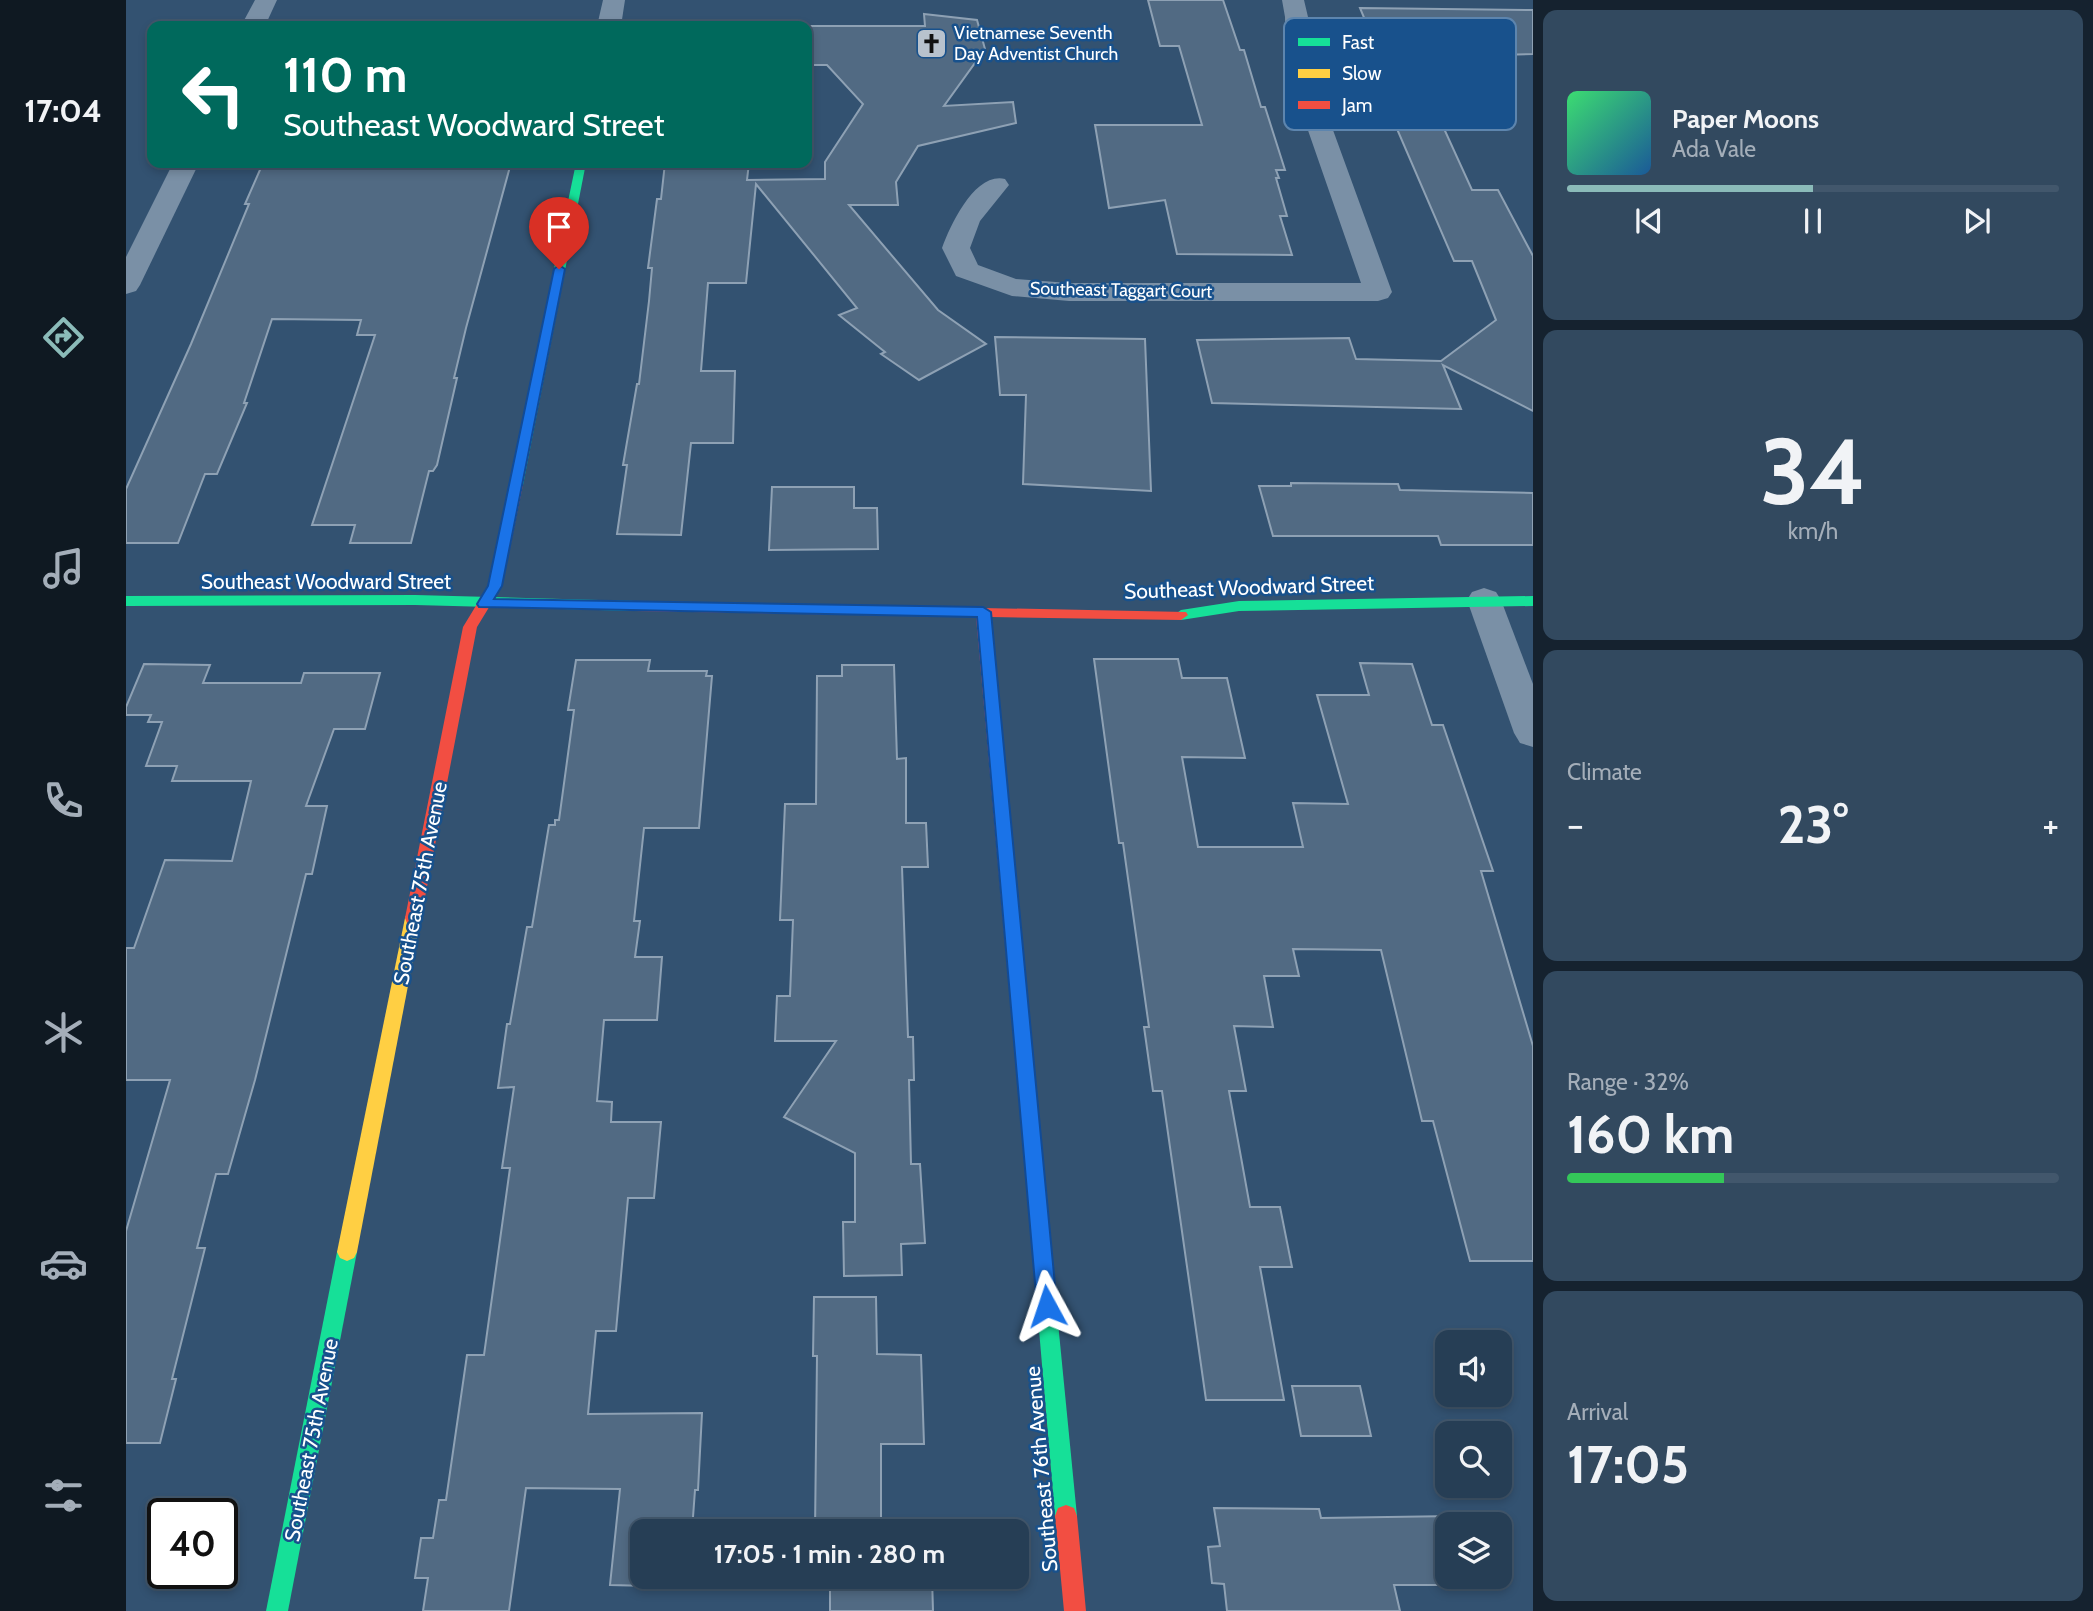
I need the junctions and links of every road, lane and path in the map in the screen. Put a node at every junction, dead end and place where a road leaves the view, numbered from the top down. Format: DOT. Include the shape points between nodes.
graph roads {
  1 [pos="266,0"];
  2 [pos="614,0"];
  3 [pos="1293,0"];
  4 [pos="1298,18"];
  5 [pos="256,21"];
  6 [pos="609,21"];
  7 [pos="1320,130"];
  8 [pos="184,168"];
  9 [pos="580,168"];
  10 [pos="996,185"];
  11 [pos="126,285"];
  12 [pos="1484,600"];
  13 [pos="126,601"];
  14 [pos="1533,601"];
  15 [pos="484,604"];
  16 [pos="983,612"];
  17 [pos="1533,733"];
  18 [pos="277,1611"];
  19 [pos="1075,1611"];
  1 -- 5 [label="street"];
  2 -- 6 [label="street"];
  3 -- 4 [label="street, Southeast Taggart Court"];
  7 -- 10 [label="street, Southeast Taggart Court" via="1378,292 1069,292 1012,287 966,270 956,248 967,219"];
  8 -- 11 [label="street"];
  9 -- 15 [label="street, Southeast 75th Avenue" via="495,586"];
  12 -- 14 [label="street, Southeast Woodward Street"];
  12 -- 16 [label="street, Southeast Woodward Street" via="1239,606 1187,615"];
  12 -- 17 [label="street"];
  13 -- 15 [label="street, Southeast Woodward Street"];
  15 -- 16 [label="street, Southeast Woodward Street"];
  15 -- 18 [label="street, Southeast 75th Avenue" via="470,627"];
  16 -- 19 [label="street, Southeast 76th Avenue"];
}
